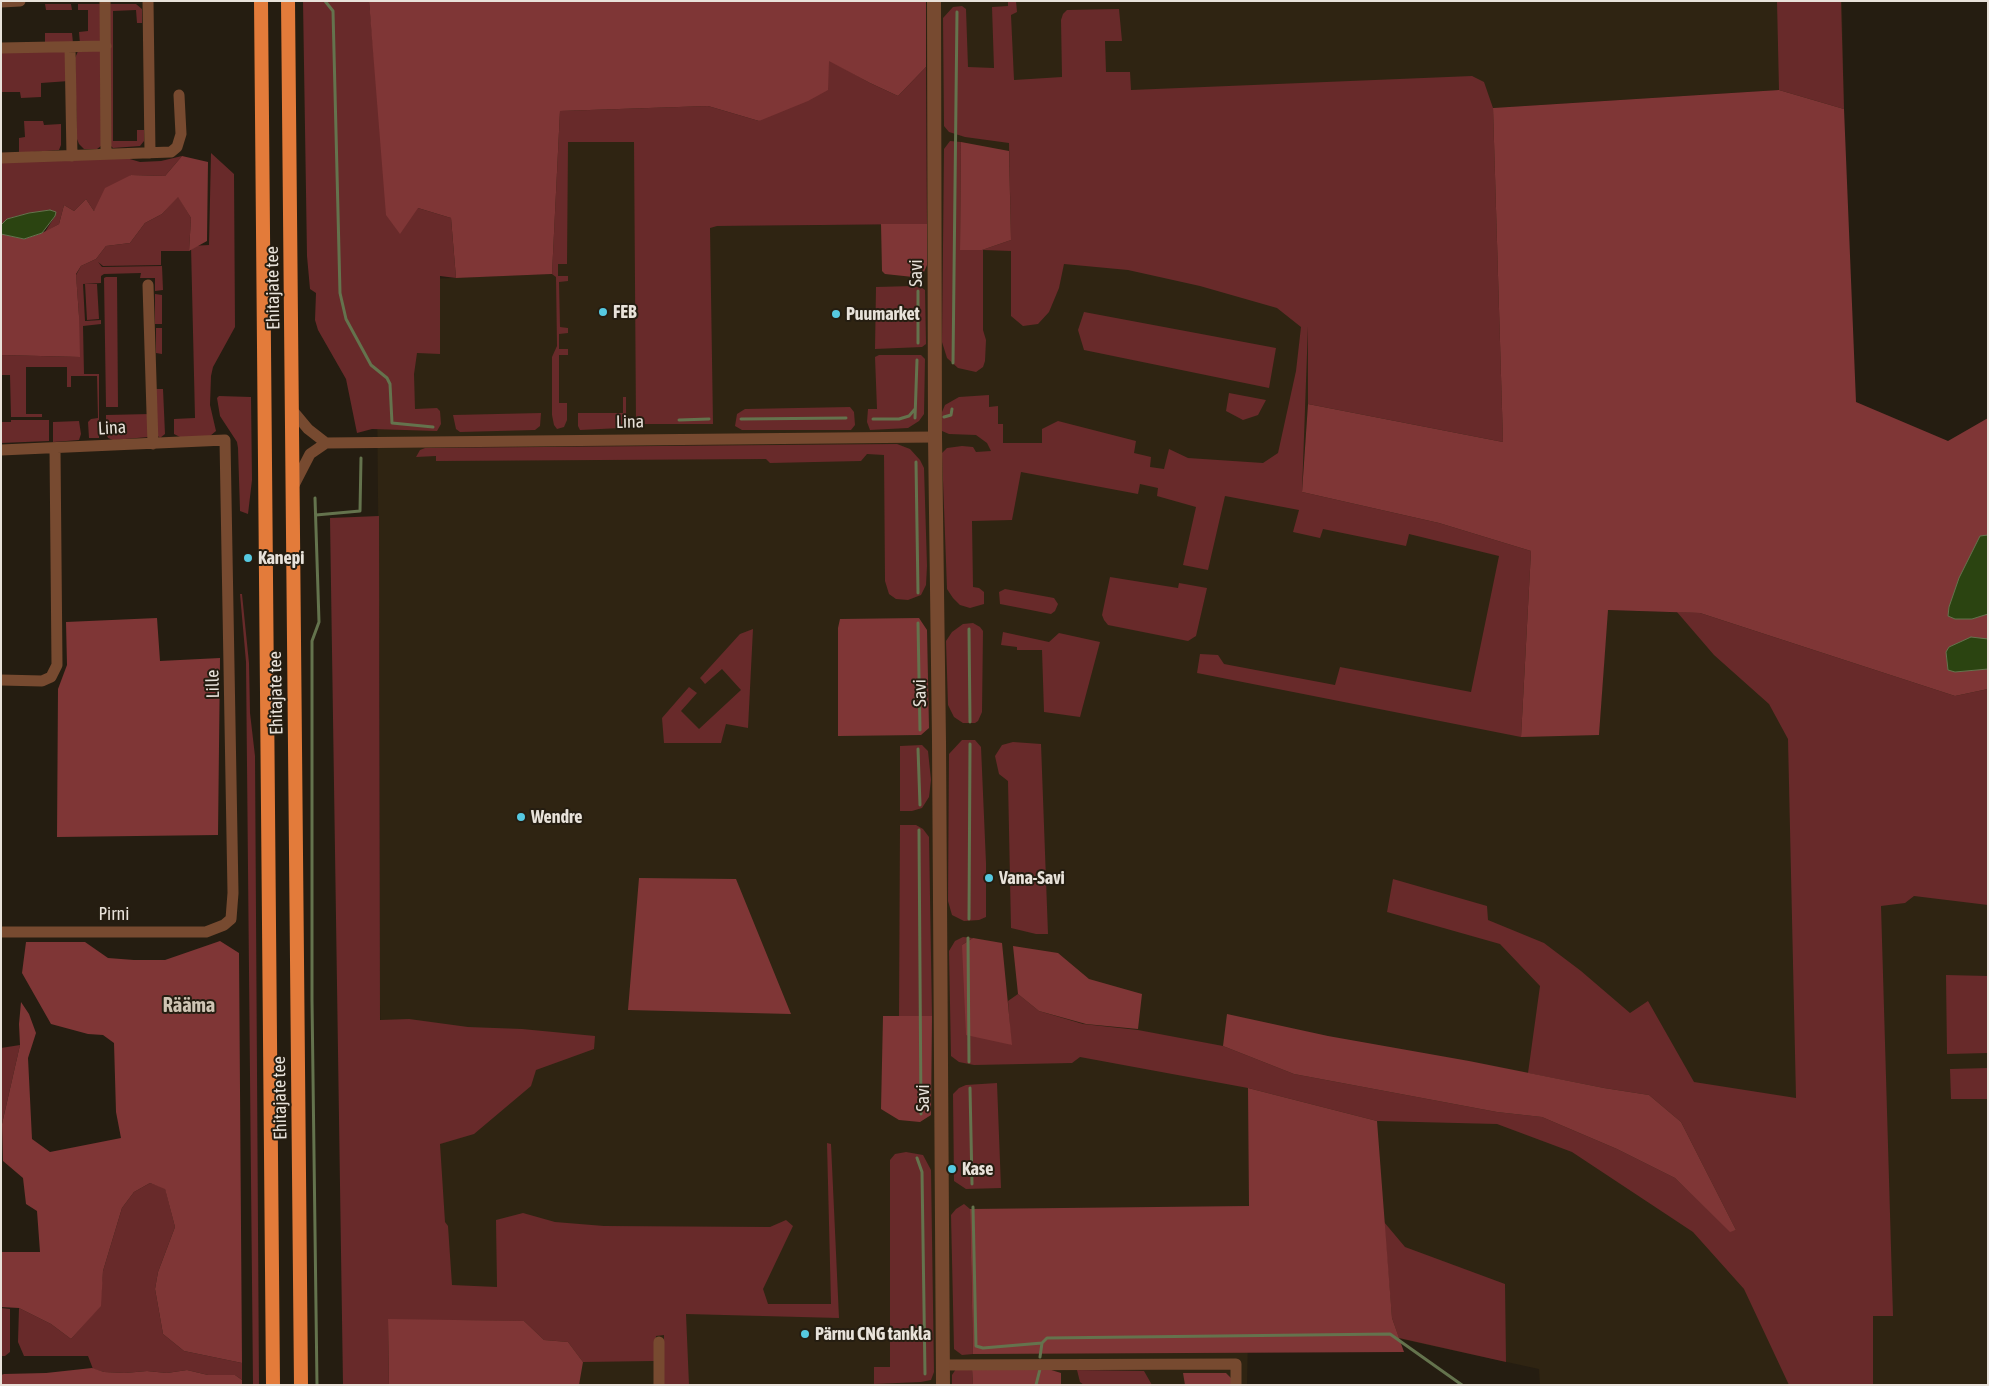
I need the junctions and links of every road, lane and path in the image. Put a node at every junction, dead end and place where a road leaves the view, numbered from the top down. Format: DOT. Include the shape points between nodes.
graph roads {
  1 [pos="20,1"];
  2 [pos="105,1"];
  3 [pos="148,1"];
  4 [pos="261,1"];
  5 [pos="288,1"];
  6 [pos="934,1"];
  7 [pos="1,2"];
  8 [pos="106,46"];
  9 [pos="70,47"];
  10 [pos="1,48"];
  11 [pos="179,95"];
  12 [pos="150,153"];
  13 [pos="106,154"];
  14 [pos="72,156"];
  15 [pos="1,158"];
  16 [pos="148,285"];
  17 [pos="293,411"];
  18 [pos="935,437"];
  19 [pos="226,440"];
  20 [pos="326,443"];
  21 [pos="153,444"];
  22 [pos="55,449"];
  23 [pos="1,450"];
  24 [pos="293,488"];
  25 [pos="1,680"];
  26 [pos="224,925"];
  27 [pos="1,932"];
  28 [pos="659,1342"];
  29 [pos="943,1365"];
  30 [pos="274,1385"];
  31 [pos="301,1385"];
  32 [pos="659,1385"];
  33 [pos="943,1385"];
  34 [pos="1236,1385"];
  1 -- 7 [label="street"];
  2 -- 8 [label="street"];
  3 -- 12 [label="street"];
  4 -- 30 [label="highway, Ehitajate tee"];
  5 -- 17 [label="highway, Ehitajate tee"];
  6 -- 18 [label="street, Savi"];
  8 -- 9 [label="street"];
  8 -- 13 [label="street"];
  9 -- 10 [label="street"];
  9 -- 14 [label="street"];
  11 -- 12 [label="street" via="181,134 177,147 171,152"];
  12 -- 13 [label="street"];
  13 -- 14 [label="street"];
  14 -- 15 [label="street"];
  16 -- 21 [label="street"];
  17 -- 20 [label="street"];
  17 -- 24 [label="highway, Ehitajate tee"];
  18 -- 20 [label="street, Lina"];
  18 -- 29 [label="street, Savi"];
  19 -- 21 [label="street, Lina"];
  19 -- 26 [label="street, Lille" via="233,893 231,918"];
  20 -- 24 [label="street" via="310,454"];
  21 -- 22 [label="street, Lina"];
  22 -- 23 [label="street, Lina"];
  22 -- 25 [label="street" via="57,665 51,677 42,681"];
  24 -- 31 [label="highway, Ehitajate tee"];
  26 -- 27 [label="street, Pirni" via="206,932"];
  28 -- 32 [label="street"];
  29 -- 33 [label="street, Savi"];
  29 -- 34 [label="street" via="1236,1364"];
}
